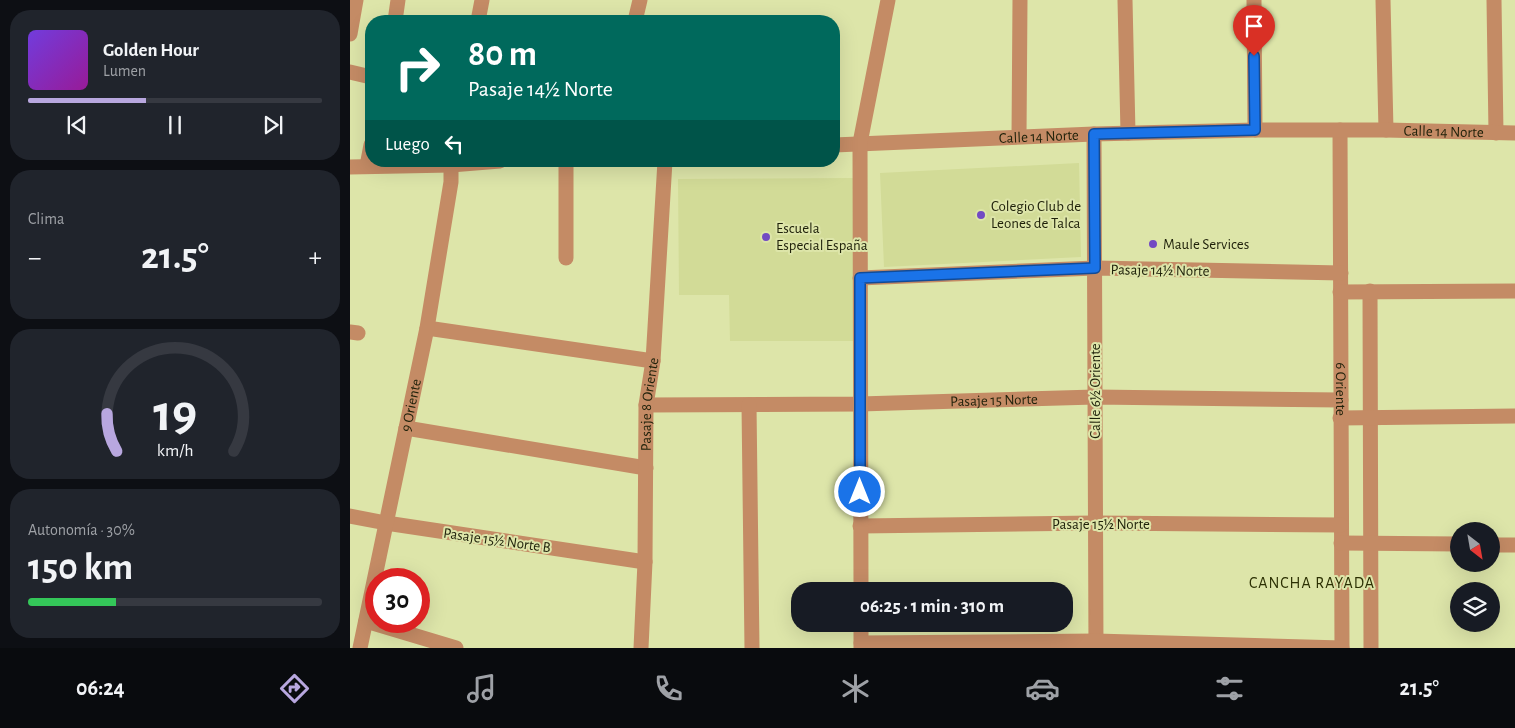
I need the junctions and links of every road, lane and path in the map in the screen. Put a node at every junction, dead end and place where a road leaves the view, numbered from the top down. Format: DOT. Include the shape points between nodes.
graph roads {
  1 [pos="356,0"];
  2 [pos="398,0"];
  3 [pos="482,0"];
  4 [pos="640,0"];
  5 [pos="888,0"];
  6 [pos="1020,0"];
  7 [pos="1125,0"];
  8 [pos="1254,0"];
  9 [pos="1383,0"];
  10 [pos="1494,0"];
  11 [pos="396,15"];
  12 [pos="479,15"];
  13 [pos="636,15"];
  14 [pos="350,34"];
  15 [pos="350,72"];
  16 [pos="365,75"];
  17 [pos="1255,130"];
  18 [pos="1340,130"];
  19 [pos="1386,130"];
  20 [pos="1128,133"];
  21 [pos="1496,133"];
  22 [pos="1515,133"];
  23 [pos="1094,134"];
  24 [pos="1019,136"];
  25 [pos="860,144"];
  26 [pos="840,145"];
  27 [pos="365,166"];
  28 [pos="350,167"];
  29 [pos="451,167"];
  30 [pos="566,167"];
  31 [pos="665,167"];
  32 [pos="566,258"];
  33 [pos="1095,268"];
  34 [pos="1341,273"];
  35 [pos="860,278"];
  36 [pos="1370,291"];
  37 [pos="1515,291"];
  38 [pos="1340,292"];
  39 [pos="426,328"];
  40 [pos="653,361"];
  41 [pos="1095,397"];
  42 [pos="1340,400"];
  43 [pos="860,404"];
  44 [pos="646,405"];
  45 [pos="749,405"];
  46 [pos="1515,416"];
  47 [pos="1371,417"];
  48 [pos="1340,418"];
  49 [pos="406,428"];
  50 [pos="646,468"];
  51 [pos="350,516"];
  52 [pos="386,523"];
  53 [pos="1095,523"];
  54 [pos="1341,525"];
  55 [pos="860,526"];
  56 [pos="1371,543"];
  57 [pos="1341,544"];
  58 [pos="1450,544"];
  59 [pos="1500,544"];
  60 [pos="1515,545"];
  61 [pos="645,562"];
  62 [pos="377,568"];
  63 [pos="861,582"];
  64 [pos="365,626"];
  65 [pos="861,632"];
  66 [pos="406,633"];
  67 [pos="1096,644"];
  68 [pos="861,646"];
  69 [pos="360,648"];
  70 [pos="456,648"];
  71 [pos="641,648"];
  72 [pos="752,648"];
  73 [pos="1342,648"];
  74 [pos="1371,648"];
  1 -- 14 [label="street"];
  2 -- 11 [label="street"];
  3 -- 12 [label="street"];
  4 -- 13 [label="street"];
  5 -- 25 [label="street"];
  6 -- 24 [label="street"];
  7 -- 20 [label="street"];
  8 -- 17 [label="street"];
  9 -- 19 [label="street"];
  10 -- 21 [label="street"];
  15 -- 16 [label="street"];
  17 -- 18 [label="street, Calle 14 Norte"];
  17 -- 20 [label="street, Calle 14 Norte"];
  18 -- 19 [label="street, Calle 14 Norte"];
  18 -- 34 [label="street, 6 Oriente"];
  19 -- 21 [label="street, Calle 14 Norte"];
  20 -- 23 [label="street, Calle 14 Norte"];
  21 -- 22 [label="street, Calle 14 Norte"];
  23 -- 24 [label="street, Calle 14 Norte"];
  23 -- 33 [label="street, Calle 6½ Oriente"];
  24 -- 25 [label="street, Calle 14 Norte"];
  25 -- 26 [label="street, Calle 14 Norte"];
  25 -- 35 [label="street"];
  27 -- 28 [label="street"];
  29 -- 39 [label="street, 9 Oriente"];
  30 -- 32 [label="street"];
  31 -- 40 [label="street, Pasaje 8 Oriente"];
  33 -- 34 [label="street, Pasaje 14½ Norte"];
  33 -- 35 [label="street, Pasaje 14½ Norte"];
  33 -- 41 [label="street, Calle 6½ Oriente"];
  34 -- 38 [label="street, 6 Oriente"];
  35 -- 43 [label="street"];
  36 -- 37 [label="street"];
  36 -- 38 [label="street"];
  36 -- 47 [label="street, 6 Oriente"];
  38 -- 42 [label="street, 6 Oriente"];
  39 -- 40 [label="street"];
  39 -- 49 [label="street, 9 Oriente"];
  40 -- 44 [label="street, Pasaje 8 Oriente"];
  41 -- 42 [label="street, Pasaje 15 Norte"];
  41 -- 43 [label="street, Pasaje 15 Norte"];
  41 -- 53 [label="street, Calle 6½ Oriente"];
  42 -- 48 [label="street, 6 Oriente"];
  43 -- 45 [label="street, Pasaje 15 Norte"];
  43 -- 55 [label="street"];
  44 -- 45 [label="street, Pasaje 15 Norte"];
  44 -- 50 [label="street, Pasaje 8 Oriente"];
  45 -- 72 [label="street"];
  46 -- 47 [label="street"];
  47 -- 48 [label="street"];
  47 -- 56 [label="street, 6 Oriente"];
  48 -- 54 [label="street, 6 Oriente"];
  49 -- 50 [label="street"];
  49 -- 52 [label="street, 9 Oriente"];
  50 -- 61 [label="street, Pasaje 8 Oriente"];
  51 -- 52 [label="street, Pasaje 15½ Norte B"];
  52 -- 61 [label="street, Pasaje 15½ Norte B"];
  52 -- 62 [label="street, 9 Oriente"];
  53 -- 54 [label="street, Pasaje 15½ Norte"];
  53 -- 55 [label="street, Pasaje 15½ Norte"];
  53 -- 67 [label="street, Calle 6½ Oriente"];
  54 -- 57 [label="street, 6 Oriente"];
  55 -- 63 [label="street"];
  56 -- 57 [label="street"];
  56 -- 58 [label="street"];
  56 -- 74 [label="street, 6 Oriente"];
  57 -- 73 [label="street, 6 Oriente"];
  59 -- 60 [label="street"];
  61 -- 71 [label="street, Pasaje 8 Oriente"];
  64 -- 69 [label="street, 9 Oriente"];
  65 -- 68 [label="street"];
  66 -- 70 [label="street"];
  67 -- 68 [label="street"];
  67 -- 73 [label="street"];
}
